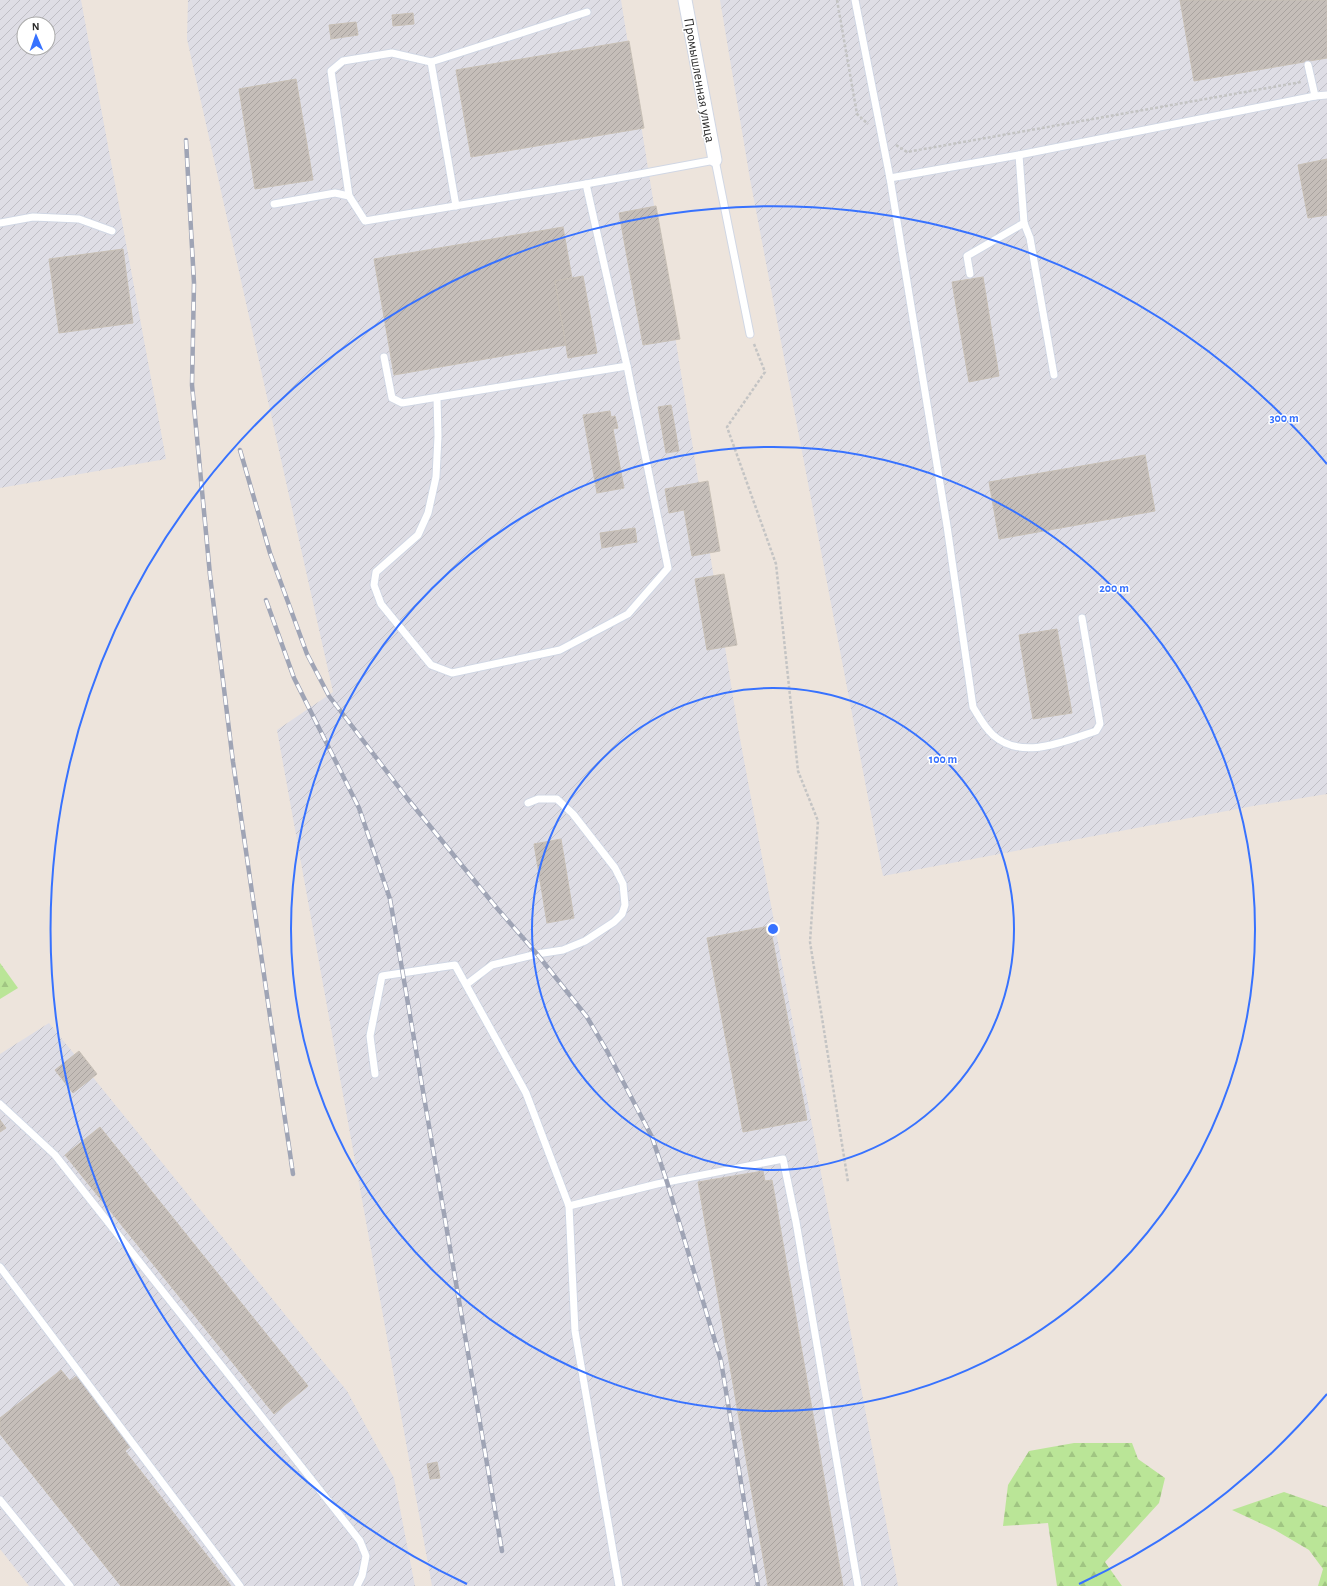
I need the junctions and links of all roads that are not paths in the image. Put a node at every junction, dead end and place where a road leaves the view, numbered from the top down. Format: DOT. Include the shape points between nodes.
graph roads {
  1 [pos="685,0"];
  2 [pos="855,0"];
  3 [pos="587,12"];
  4 [pos="431,62"];
  5 [pos="1308,65"];
  6 [pos="1327,95"];
  7 [pos="1315,96"];
  8 [pos="1019,155"];
  9 [pos="715,160"];
  10 [pos="890,178"];
  11 [pos="586,184"];
  12 [pos="349,196"];
  13 [pos="274,204"];
  14 [pos="456,206"];
  15 [pos="1024,222"];
  16 [pos="0,223"];
  17 [pos="112,231"];
  18 [pos="970,274"];
  19 [pos="750,334"];
  20 [pos="384,357"];
  21 [pos="628,366"];
  22 [pos="1054,375"];
  23 [pos="437,398"];
  24 [pos="1082,618"];
  25 [pos="528,803"];
  26 [pos="467,984"];
  27 [pos="375,1074"];
  28 [pos="0,1104"];
  29 [pos="569,1206"];
  30 [pos="0,1267"];
  31 [pos="0,1500"];
  32 [pos="70,1586"];
  33 [pos="240,1586"];
  34 [pos="357,1586"];
  35 [pos="619,1586"];
  36 [pos="858,1586"];
  1 -- 9 [label="street, Промышленная улица"];
  2 -- 10 [label="lane"];
  3 -- 4 [label="lane"];
  4 -- 12 [label="lane" via="392,53 343,61 331,71"];
  4 -- 14 [label="lane"];
  5 -- 7 [label="lane"];
  6 -- 7 [label="lane"];
  7 -- 8 [label="lane"];
  8 -- 10 [label="lane"];
  8 -- 15 [label="lane"];
  9 -- 11 [label="lane"];
  9 -- 19 [label="lane"];
  10 -- 24 [label="lane" via="947,526 973,707 993,736 1022,748 1046,746 1096,731 1100,724"];
  11 -- 14 [label="lane"];
  11 -- 21 [label="lane"];
  12 -- 13 [label="lane" via="335,193"];
  12 -- 14 [label="lane" via="365,221"];
  15 -- 18 [label="lane" via="967,256"];
  15 -- 22 [label="lane" via="1030,238"];
  16 -- 17 [label="lane" via="33,217 79,219"];
  20 -- 23 [label="lane" via="392,398 402,403"];
  21 -- 23 [label="lane"];
  21 -- 23 [label="lane" via="668,568 628,614 560,650 452,673 430,665 381,604 374,585 376,572 418,535 428,513 436,477"];
  25 -- 26 [label="lane" via="538,799 557,800 573,814 615,868 623,884 625,905 622,914 585,941 564,950 492,964"];
  26 -- 27 [label="lane" via="455,965 382,976 370,1036"];
  26 -- 29 [label="lane" via="526,1093"];
  28 -- 34 [label="lane" via="55,1156 360,1541 366,1556"];
  29 -- 35 [label="lane" via="575,1331"];
  29 -- 36 [label="lane" via="657,1184 783,1159"];
  30 -- 33 [label="lane"];
  31 -- 32 [label="lane"];
}
